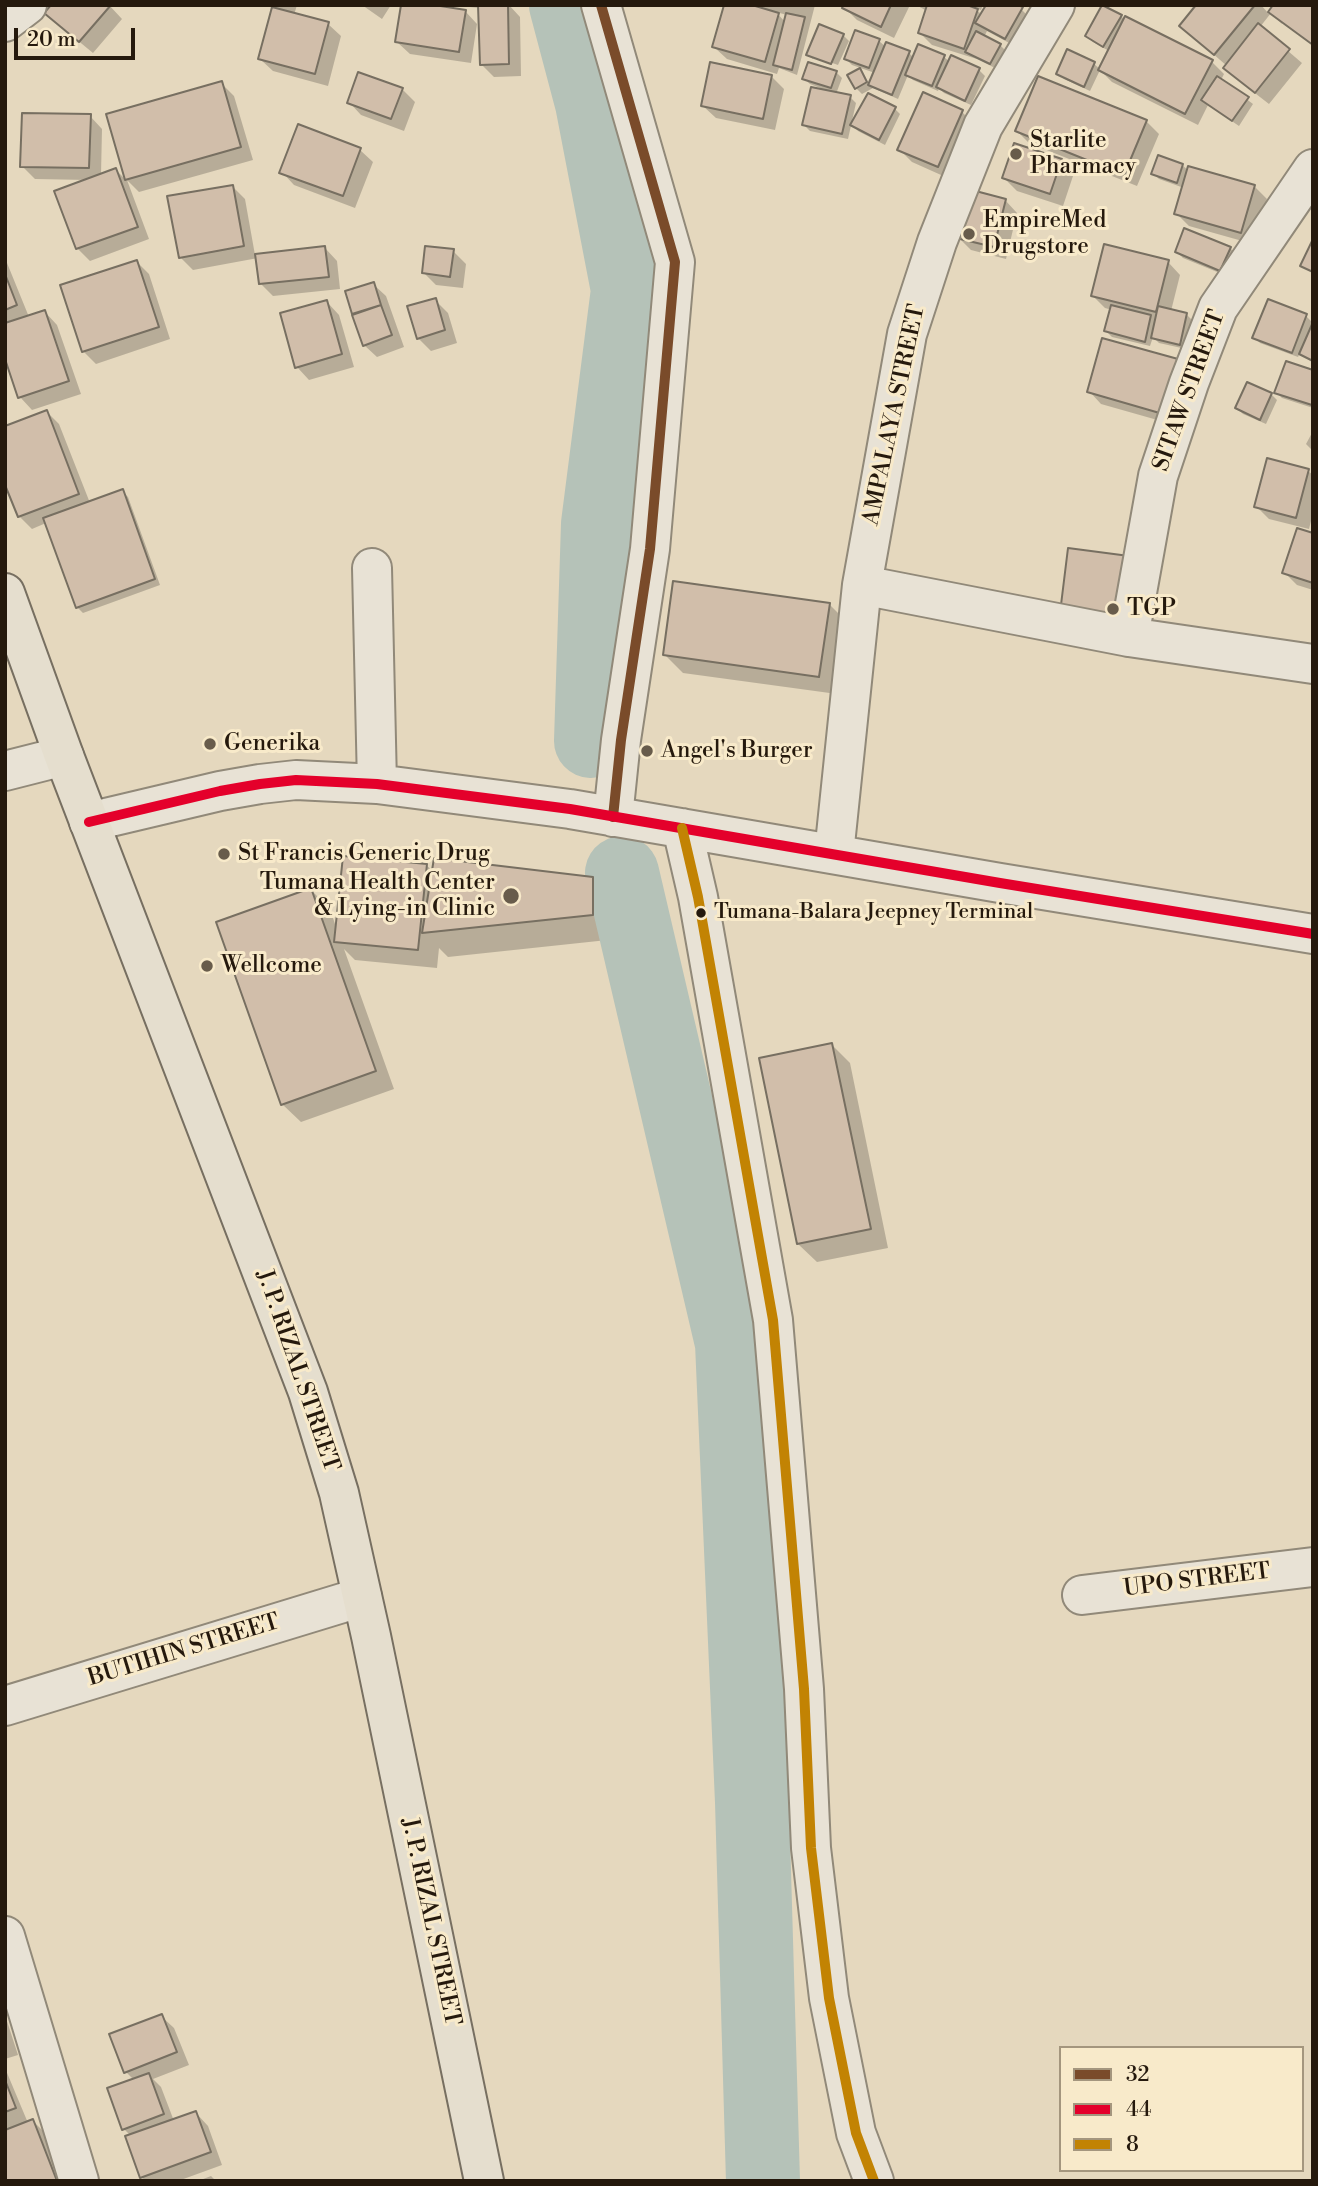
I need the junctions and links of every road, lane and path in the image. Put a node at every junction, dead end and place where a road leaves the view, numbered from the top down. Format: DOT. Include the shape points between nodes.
graph roads {
  1 [pos="27,5"];
  2 [pos="601,5"];
  3 [pos="1055,5"];
  4 [pos="5,22"];
  5 [pos="1313,169"];
  6 [pos="372,568"];
  7 [pos="862,585"];
  8 [pos="5,593"];
  9 [pos="1129,638"];
  10 [pos="1313,664"];
  11 [pos="64,756"];
  12 [pos="5,771"];
  13 [pos="377,784"];
  14 [pos="613,817"];
  15 [pos="89,822"];
  16 [pos="681,828"];
  17 [pos="834,854"];
  18 [pos="1313,934"];
  19 [pos="1313,1567"];
  20 [pos="1082,1595"];
  21 [pos="362,1597"];
  22 [pos="5,1706"];
  23 [pos="5,1936"];
  24 [pos="79,2181"];
  25 [pos="484,2181"];
  26 [pos="874,2181"];
  1 -- 4 [label="street"];
  2 -- 14 [label="street" via="675,262 650,549"];
  3 -- 7 [label="street, AMPALAYA STREET" via="983,126 932,255 907,334"];
  5 -- 9 [label="street, SITAW STREET" via="1218,308 1158,477"];
  6 -- 13 [label="street"];
  7 -- 9 [label="street"];
  7 -- 17 [label="street, AMPALAYA STREET"];
  8 -- 11 [label="main road, J. P. RIZAL STREET"];
  9 -- 10 [label="street"];
  11 -- 12 [label="street"];
  11 -- 15 [label="main road, J. P. RIZAL STREET"];
  13 -- 14 [label="street"];
  13 -- 15 [label="street" via="296,780 260,784"];
  14 -- 16 [label="street"];
  15 -- 21 [label="main road, J. P. RIZAL STREET" via="308,1392 339,1493"];
  16 -- 17 [label="street"];
  16 -- 26 [label="street" via="698,897 773,1320 804,1689 814,1875 837,2047 856,2133"];
  17 -- 18 [label="street"];
  19 -- 20 [label="street, UPO STREET"];
  21 -- 22 [label="street, BUTIHIN STREET"];
  21 -- 25 [label="main road, J. P. RIZAL STREET"];
  23 -- 24 [label="street"];
}
